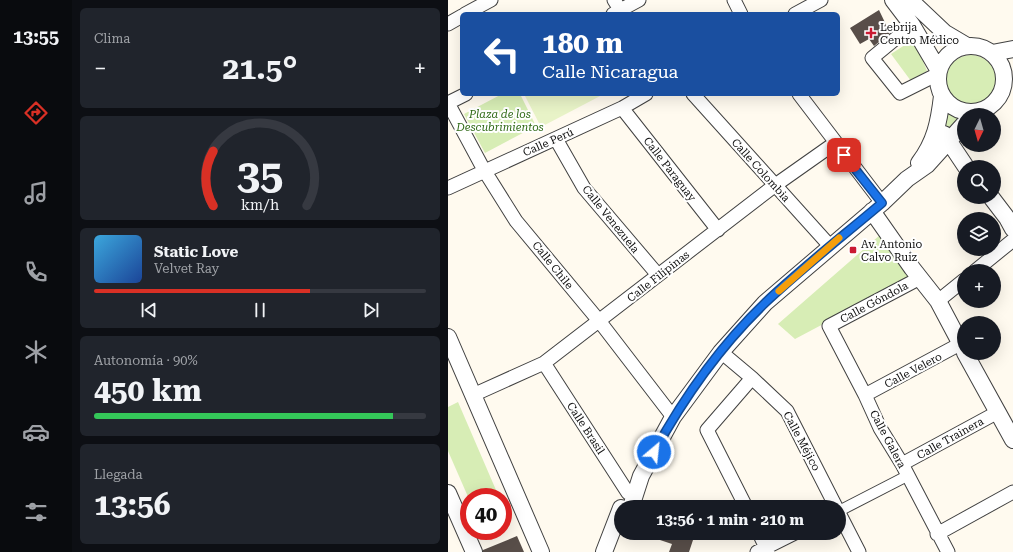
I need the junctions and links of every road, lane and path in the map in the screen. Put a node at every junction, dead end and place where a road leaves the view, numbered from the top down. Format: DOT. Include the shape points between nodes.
graph roads {
  1 [pos="491,0"];
  2 [pos="639,0"];
  3 [pos="734,0"];
  4 [pos="821,0"];
  5 [pos="893,0"];
  6 [pos="910,0"];
  7 [pos="617,10"];
  8 [pos="470,12"];
  9 [pos="740,12"];
  10 [pos="799,12"];
  11 [pos="460,17"];
  12 [pos="448,24"];
  13 [pos="912,25"];
  14 [pos="967,46"];
  15 [pos="1013,50"];
  16 [pos="992,54"];
  17 [pos="938,73"];
  18 [pos="1009,73"];
  19 [pos="462,96"];
  20 [pos="643,96"];
  21 [pos="695,96"];
  22 [pos="801,96"];
  23 [pos="942,96"];
  24 [pos="1005,98"];
  25 [pos="448,103"];
  26 [pos="622,108"];
  27 [pos="987,108"];
  28 [pos="957,110"];
  29 [pos="938,125"];
  30 [pos="957,132"];
  31 [pos="556,139"];
  32 [pos="948,142"];
  33 [pos="835,143"];
  34 [pos="961,160"];
  35 [pos="484,170"];
  36 [pos="907,179"];
  37 [pos="774,186"];
  38 [pos="448,188"];
  39 [pos="997,204"];
  40 [pos="877,207"];
  41 [pos="1011,221"];
  42 [pos="718,230"];
  43 [pos="1013,240"];
  44 [pos="830,246"];
  45 [pos="984,264"];
  46 [pos="658,275"];
  47 [pos="920,278"];
  48 [pos="957,286"];
  49 [pos="938,301"];
  50 [pos="600,322"];
  51 [pos="829,326"];
  52 [pos="448,337"];
  53 [pos="957,337"];
  54 [pos="721,352"];
  55 [pos="957,352"];
  56 [pos="969,360"];
  57 [pos="544,363"];
  58 [pos="752,378"];
  59 [pos="473,395"];
  60 [pos="865,395"];
  61 [pos="998,412"];
  62 [pos="673,416"];
  63 [pos="1013,440"];
  64 [pos="904,470"];
  65 [pos="1013,492"];
  66 [pos="448,493"];
  67 [pos="623,500"];
  68 [pos="627,500"];
  69 [pos="742,500"];
  70 [pos="832,500"];
  71 [pos="846,507"];
  72 [pos="846,526"];
  73 [pos="614,529"];
  74 [pos="937,534"];
  75 [pos="620,540"];
  76 [pos="761,540"];
  77 [pos="783,540"];
  78 [pos="764,551"];
  79 [pos="474,552"];
  80 [pos="541,552"];
  81 [pos="604,552"];
  82 [pos="616,552"];
  83 [pos="859,552"];
  84 [pos="948,552"];
  1 -- 8 [label="street"];
  2 -- 7 [label="street"];
  3 -- 9 [label="street"];
  4 -- 10 [label="street"];
  5 -- 13 [label="street"];
  6 -- 14 [label="street" via="945,33"];
  11 -- 12 [label="street"];
  13 -- 17 [label="street"];
  13 -- 17 [label="street" via="872,58 900,93"];
  14 -- 16 [label="street" via="985,49"];
  14 -- 17 [label="street" via="949,54 942,62"];
  15 -- 16 [label="street"];
  16 -- 18 [label="street"];
  17 -- 23 [label="street"];
  18 -- 24 [label="street" via="1003,91"];
  19 -- 25 [label="street"];
  20 -- 26 [label="street, Calle Perú"];
  21 -- 37 [label="street, Calle Colombia"];
  22 -- 33 [label="street"];
  23 -- 28 [label="street"];
  23 -- 29 [label="street"];
  24 -- 27 [label="street"];
  25 -- 35 [label="street, Calle Chile"];
  26 -- 31 [label="street, Calle Perú"];
  26 -- 42 [label="street, Calle Paraguay"];
  29 -- 32 [label="street"];
  29 -- 36 [label="street" via="927,152"];
  30 -- 32 [label="street"];
  31 -- 35 [label="street, Calle Perú"];
  31 -- 46 [label="street, Calle Venezuela" via="584,188"];
  32 -- 34 [label="street"];
  32 -- 36 [label="street" via="927,165"];
  33 -- 37 [label="street, Calle Filipinas"];
  33 -- 40 [label="street"];
  35 -- 38 [label="street, Calle Perú"];
  35 -- 50 [label="street, Calle Chile" via="516,221"];
  36 -- 40 [label="street"];
  37 -- 42 [label="street, Calle Filipinas"];
  37 -- 44 [label="street, Calle Colombia"];
  39 -- 41 [label="street"];
  40 -- 44 [label="street"];
  40 -- 47 [label="street"];
  42 -- 46 [label="street, Calle Filipinas"];
  43 -- 45 [label="street"];
  44 -- 54 [label="street" via="765,303"];
  46 -- 50 [label="street, Calle Filipinas"];
  47 -- 49 [label="street"];
  47 -- 51 [label="street, Calle Góndola"];
  48 -- 49 [label="street"];
  49 -- 53 [label="street"];
  50 -- 57 [label="street, Calle Filipinas"];
  50 -- 62 [label="street, Calle Chile"];
  51 -- 60 [label="street, Calle Galera"];
  52 -- 59 [label="street"];
  54 -- 58 [label="street, Calle Méjico"];
  54 -- 62 [label="street"];
  55 -- 60 [label="street, Calle Velero"];
  56 -- 61 [label="street"];
  57 -- 59 [label="street, Calle Filipinas"];
  57 -- 67 [label="street, Calle Brasil"];
  58 -- 69 [label="street" via="707,430"];
  58 -- 70 [label="street, Calle Méjico" via="787,411"];
  59 -- 80 [label="street"];
  60 -- 64 [label="street, Calle Galera"];
  61 -- 63 [label="street"];
  61 -- 64 [label="street, Calle Trainera"];
  62 -- 68 [label="street"];
  64 -- 71 [label="street"];
  64 -- 74 [label="street, Calle Galera"];
  65 -- 74 [label="street"];
  66 -- 79 [label="street"];
  72 -- 83 [label="street"];
  73 -- 81 [label="street"];
  74 -- 84 [label="street, Calle Galera"];
  75 -- 82 [label="street"];
  76 -- 78 [label="street"];
  77 -- 78 [label="street"];
}
